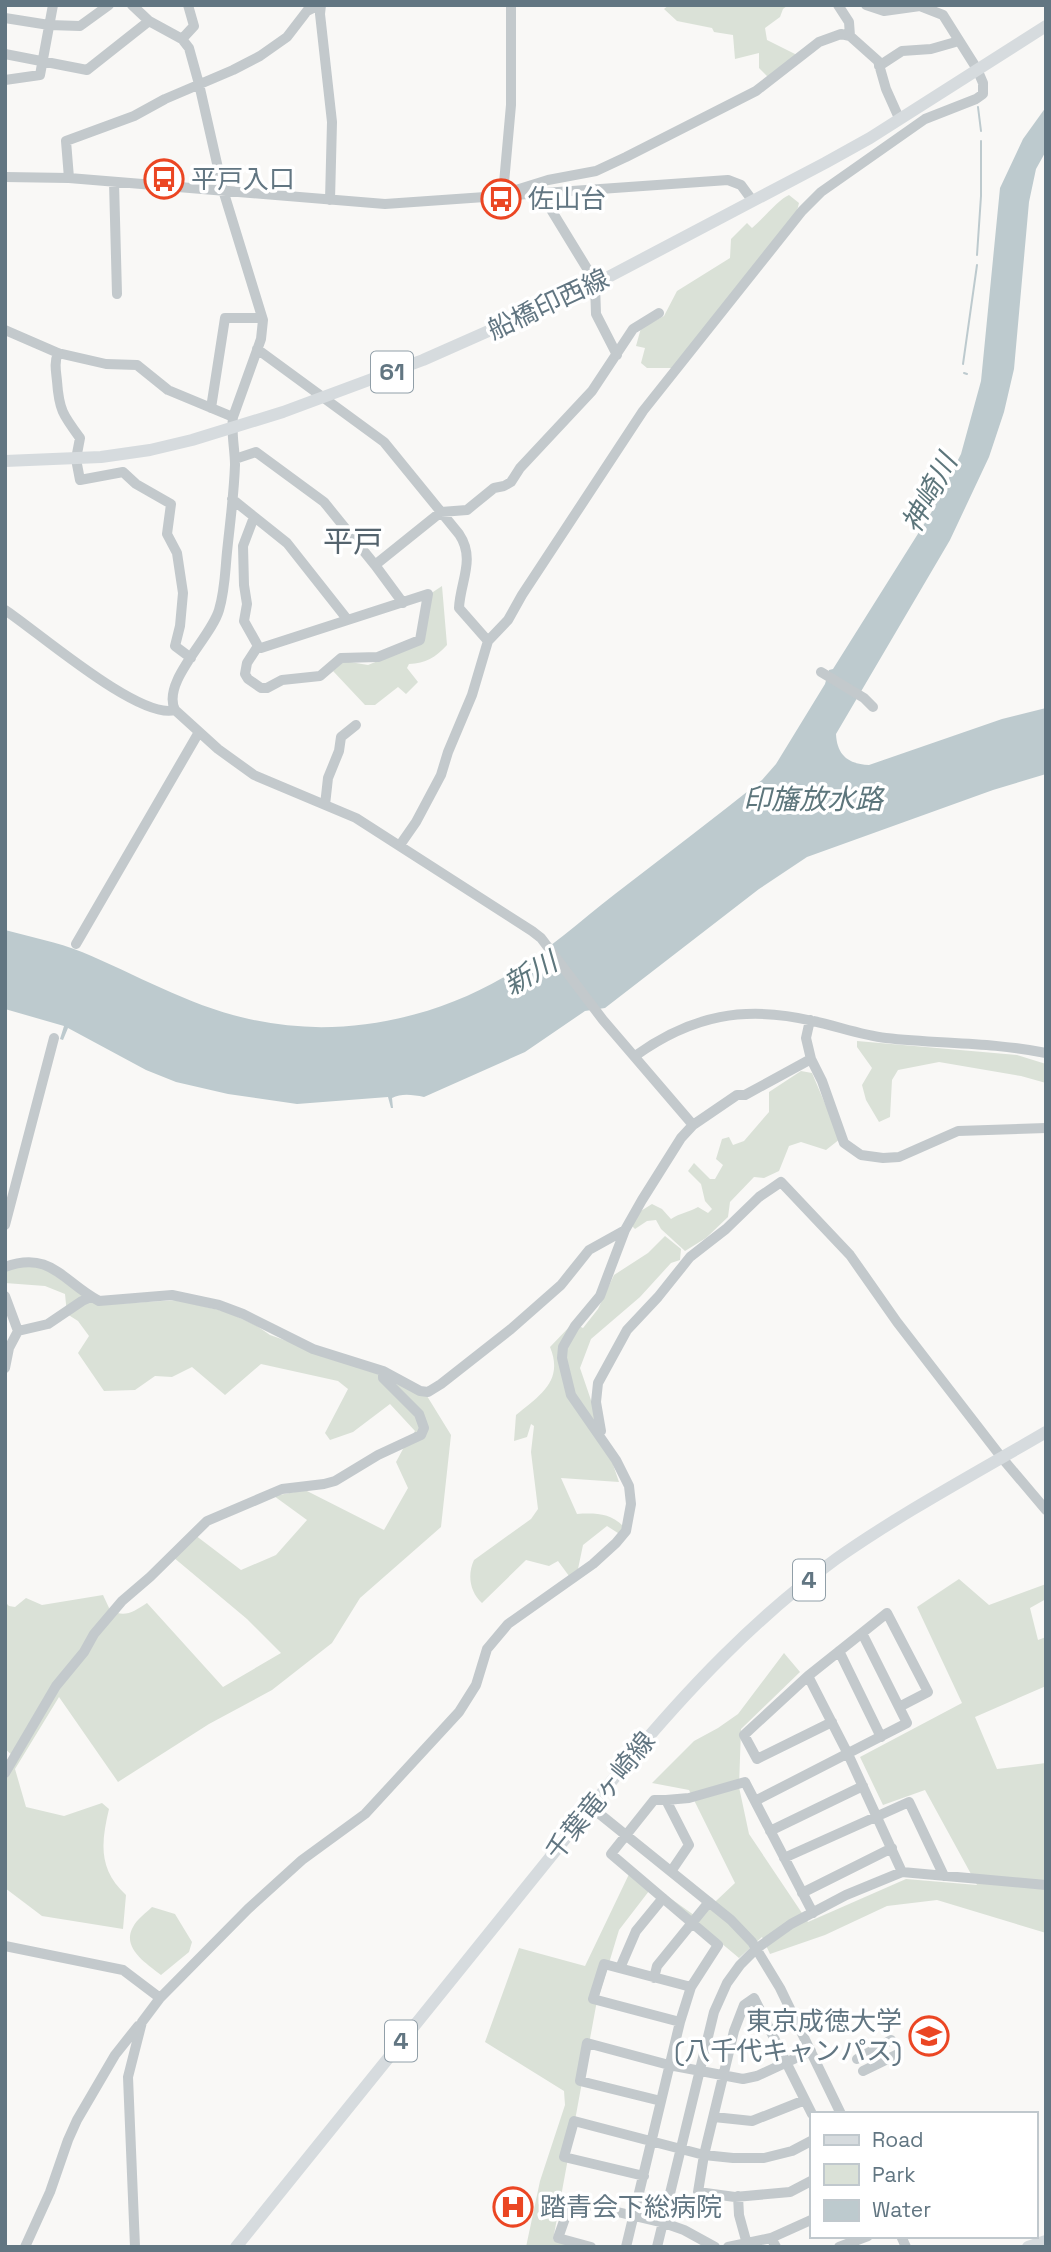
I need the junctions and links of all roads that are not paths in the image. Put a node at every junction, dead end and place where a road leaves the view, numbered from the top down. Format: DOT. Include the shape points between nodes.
graph roads {
  1 [pos="53,5"];
  2 [pos="109,5"];
  3 [pos="132,5"];
  4 [pos="188,5"];
  5 [pos="320,5"];
  6 [pos="511,5"];
  7 [pos="838,5"];
  8 [pos="866,5"];
  9 [pos="5,18"];
  10 [pos="149,21"];
  11 [pos="50,25"];
  12 [pos="1046,26"];
  13 [pos="850,37"];
  14 [pos="182,39"];
  15 [pos="959,41"];
  16 [pos="5,54"];
  17 [pos="43,61"];
  18 [pos="879,66"];
  19 [pos="977,69"];
  20 [pos="5,80"];
  21 [pos="199,84"];
  22 [pos="899,118"];
  23 [pos="5,177"];
  24 [pos="69,178"];
  25 [pos="114,182"];
  26 [pos="223,190"];
  27 [pos="543,192"];
  28 [pos="503,194"];
  29 [pos="330,200"];
  30 [pos="752,200"];
  31 [pos="595,284"];
  32 [pos="117,294"];
  33 [pos="659,313"];
  34 [pos="262,318"];
  35 [pos="5,330"];
  36 [pos="257,349"];
  37 [pos="58,353"];
  38 [pos="617,355"];
  39 [pos="324,398"];
  40 [pos="211,408"];
  41 [pos="232,423"];
  42 [pos="76,459"];
  43 [pos="235,459"];
  44 [pos="5,461"];
  45 [pos="232,499"];
  46 [pos="441,512"];
  47 [pos="254,517"];
  48 [pos="375,565"];
  49 [pos="403,603"];
  50 [pos="5,610"];
  51 [pos="347,619"];
  52 [pos="488,640"];
  53 [pos="258,646"];
  54 [pos="191,658"];
  55 [pos="821,672"];
  56 [pos="873,707"];
  57 [pos="175,710"];
  58 [pos="356,725"];
  59 [pos="199,732"];
  60 [pos="325,804"];
  61 [pos="400,845"];
  62 [pos="76,944"];
  63 [pos="810,1020"];
  64 [pos="54,1038"];
  65 [pos="1046,1053"];
  66 [pos="635,1056"];
  67 [pos="811,1059"];
  68 [pos="693,1125"];
  69 [pos="1046,1128"];
  70 [pos="5,1225"];
  71 [pos="625,1230"];
  72 [pos="5,1267"];
  73 [pos="5,1296"];
  74 [pos="91,1297"];
  75 [pos="18,1331"];
  76 [pos="5,1368"];
  77 [pos="383,1371"];
  78 [pos="1046,1432"];
  79 [pos="606,1443"];
  80 [pos="1002,1458"];
  81 [pos="1046,1510"];
  82 [pos="862,1633"];
  83 [pos="839,1651"];
  84 [pos="808,1676"];
  85 [pos="899,1706"];
  86 [pos="832,1722"];
  87 [pos="881,1737"];
  88 [pos="848,1754"];
  89 [pos="5,1773"];
  90 [pos="863,1786"];
  91 [pos="666,1800"];
  92 [pos="755,1801"];
  93 [pos="592,1807"];
  94 [pos="877,1817"];
  95 [pos="770,1831"];
  96 [pos="628,1834"];
  97 [pos="891,1848"];
  98 [pos="784,1858"];
  99 [pos="672,1870"];
  100 [pos="902,1872"];
  101 [pos="944,1876"];
  102 [pos="1046,1885"];
  103 [pos="802,1893"];
  104 [pos="663,1898"];
  105 [pos="709,1902"];
  106 [pos="813,1913"];
  107 [pos="691,1922"];
  108 [pos="5,1946"];
  109 [pos="756,1949"];
  110 [pos="621,1968"];
  111 [pos="654,1978"];
  112 [pos="691,1987"];
  113 [pos="160,1998"];
  114 [pos="142,2022"];
  115 [pos="680,2022"];
  116 [pos="891,2040"];
  117 [pos="811,2051"];
  118 [pos="898,2054"];
  119 [pos="857,2059"];
  120 [pos="787,2062"];
  121 [pos="669,2065"];
  122 [pos="863,2071"];
  123 [pos="701,2072"];
  124 [pos="724,2077"];
  125 [pos="805,2100"];
  126 [pos="661,2101"];
  127 [pos="811,2112"];
  128 [pos="840,2112"];
  129 [pos="713,2117"];
  130 [pos="652,2140"];
  131 [pos="810,2141"];
  132 [pos="681,2147"];
  133 [pos="704,2155"];
  134 [pos="644,2176"];
  135 [pos="810,2182"];
  136 [pos="738,2196"];
  137 [pos="634,2217"];
  138 [pos="810,2221"];
  139 [pos="664,2223"];
  140 [pos="864,2238"];
  141 [pos="1046,2241"];
  142 [pos="774,2242"];
  143 [pos="747,2244"];
  144 [pos="25,2247"];
  145 [pos="135,2247"];
  146 [pos="236,2247"];
  147 [pos="591,2247"];
  148 [pos="626,2247"];
  149 [pos="657,2247"];
  150 [pos="715,2247"];
  151 [pos="728,2247"];
  152 [pos="839,2247"];
  153 [pos="1028,2247"];
  1 -- 11 [label="street"];
  2 -- 11 [label="street" via="80,26"];
  3 -- 10 [label="street"];
  4 -- 14 [label="street" via="194,26"];
  5 -- 21 [label="street" via="307,11 286,37 260,56"];
  5 -- 29 [label="street" via="332,122"];
  6 -- 28 [label="street" via="511,93"];
  7 -- 13 [label="street" via="849,22"];
  8 -- 15 [label="street" via="884,11 920,6 935,10"];
  9 -- 11 [label="street"];
  10 -- 14 [label="street"];
  10 -- 17 [label="street" via="87,70"];
  11 -- 17 [label="street"];
  12 -- 19 [label="main road, 船橋印西線 / 61"];
  13 -- 18 [label="street" via="871,53"];
  13 -- 28 [label="street" via="841,34 819,42 756,91 596,171"];
  14 -- 21 [label="street"];
  15 -- 18 [label="street" via="902,51"];
  15 -- 19 [label="street"];
  16 -- 17 [label="street"];
  17 -- 20 [label="street" via="40,75"];
  18 -- 22 [label="street"];
  19 -- 22 [label="main road, 船橋印西線 / 61"];
  19 -- 52 [label="street" via="983,94 925,120 821,192 802,211 643,411 508,620"];
  21 -- 24 [label="street" via="134,116 66,141"];
  21 -- 26 [label="street"];
  22 -- 30 [label="main road, 船橋印西線 / 61"];
  23 -- 24 [label="street"];
  24 -- 25 [label="street"];
  25 -- 26 [label="street"];
  25 -- 32 [label="street"];
  26 -- 29 [label="street"];
  26 -- 34 [label="street"];
  27 -- 28 [label="street"];
  27 -- 30 [label="street" via="728,180 741,184"];
  27 -- 31 [label="street"];
  28 -- 29 [label="street" via="406,204"];
  30 -- 31 [label="main road, 船橋印西線 / 61"];
  31 -- 38 [label="street" via="596,314"];
  31 -- 39 [label="main road, 船橋印西線 / 61" via="469,341"];
  33 -- 38 [label="street" via="633,329"];
  34 -- 36 [label="street"];
  34 -- 40 [label="street" via="225,318"];
  35 -- 37 [label="street"];
  36 -- 39 [label="street"];
  36 -- 41 [label="street"];
  37 -- 40 [label="street" via="106,364 137,365 168,390"];
  37 -- 42 [label="street" via="58,402 80,438"];
  38 -- 46 [label="street" via="592,391 511,482 494,488 467,510"];
  39 -- 41 [label="main road, 船橋印西線 / 61"];
  39 -- 46 [label="street" via="384,442"];
  40 -- 41 [label="street"];
  41 -- 42 [label="main road, 船橋印西線 / 61" via="150,450"];
  41 -- 43 [label="street"];
  42 -- 44 [label="main road, 船橋印西線 / 61"];
  42 -- 54 [label="street" via="80,480 123,472 171,504 167,534 177,553 183,593 175,646"];
  43 -- 45 [label="street"];
  43 -- 48 [label="street" via="256,452 324,502"];
  45 -- 47 [label="street"];
  45 -- 54 [label="street" via="225,590 217,616"];
  46 -- 48 [label="street"];
  46 -- 52 [label="street" via="468,551 459,608"];
  47 -- 51 [label="street" via="287,543"];
  47 -- 53 [label="street" via="243,546 244,621"];
  48 -- 49 [label="street"];
  49 -- 51 [label="street"];
  49 -- 53 [label="street" via="428,594 420,640 378,657 341,658 314,678 282,680 261,688 245,674"];
  50 -- 57 [label="street" via="102,681 162,711"];
  51 -- 53 [label="street"];
  52 -- 61 [label="street" via="441,775"];
  54 -- 57 [label="street" via="172,692"];
  55 -- 56 [label="street"];
  57 -- 59 [label="street"];
  58 -- 60 [label="street" via="341,737"];
  59 -- 60 [label="street" via="254,775"];
  59 -- 62 [label="street"];
  60 -- 61 [label="street"];
  61 -- 66 [label="street" via="541,938"];
  63 -- 65 [label="street" via="882,1037"];
  63 -- 66 [label="street" via="763,1012 722,1016 679,1030"];
  63 -- 67 [label="street" via="806,1038"];
  64 -- 70 [label="street"];
  66 -- 68 [label="street"];
  67 -- 68 [label="street" via="737,1095"];
  67 -- 69 [label="street" via="844,1143 870,1157 899,1157 958,1131"];
  68 -- 71 [label="street" via="663,1164"];
  71 -- 77 [label="street" via="589,1250 525,1317 433,1390 421,1391"];
  71 -- 79 [label="street" via="600,1296 575,1326 562,1358 571,1395"];
  72 -- 74 [label="street" via="27,1261 46,1264"];
  73 -- 75 [label="street"];
  74 -- 75 [label="street" via="48,1324"];
  74 -- 77 [label="street" via="99,1301 172,1295 219,1305 313,1349"];
  75 -- 76 [label="street"];
  77 -- 89 [label="street" via="383,1378 419,1414 424,1428 421,1435 328,1483 282,1489 207,1521 122,1601 94,1634 56,1686"];
  78 -- 80 [label="main road, 千葉竜ヶ崎線 / 4"];
  79 -- 80 [label="street" via="598,1421 597,1383 627,1330 690,1257 781,1182 850,1255"];
  79 -- 113 [label="street" via="629,1486 631,1504 626,1531 617,1543 508,1624 487,1649 476,1685 459,1712 365,1814 302,1860"];
  80 -- 81 [label="street"];
  80 -- 93 [label="main road, 千葉竜ヶ崎線 / 4" via="870,1536 776,1607 684,1695"];
  82 -- 83 [label="street"];
  82 -- 85 [label="street"];
  82 -- 85 [label="street" via="887,1613 928,1692"];
  83 -- 84 [label="street"];
  83 -- 87 [label="street"];
  84 -- 86 [label="street"];
  84 -- 86 [label="street" via="744,1735 757,1759"];
  85 -- 87 [label="street" via="907,1723"];
  86 -- 88 [label="street"];
  87 -- 88 [label="street"];
  88 -- 90 [label="street"];
  88 -- 92 [label="street"];
  90 -- 94 [label="street"];
  90 -- 95 [label="street"];
  91 -- 92 [label="street" via="745,1782"];
  91 -- 96 [label="street" via="654,1800"];
  91 -- 99 [label="street" via="689,1845"];
  92 -- 95 [label="street"];
  93 -- 96 [label="street"];
  93 -- 146 [label="main road, 千葉竜ヶ崎線 / 4"];
  94 -- 97 [label="street"];
  94 -- 98 [label="street"];
  94 -- 101 [label="street" via="909,1802"];
  95 -- 98 [label="street"];
  96 -- 99 [label="street"];
  96 -- 104 [label="street" via="611,1854"];
  97 -- 100 [label="street"];
  97 -- 103 [label="street"];
  98 -- 103 [label="street"];
  99 -- 105 [label="street"];
  100 -- 101 [label="street"];
  100 -- 106 [label="street"];
  101 -- 102 [label="street"];
  103 -- 106 [label="street"];
  104 -- 107 [label="street"];
  104 -- 110 [label="street" via="636,1931"];
  105 -- 107 [label="street"];
  105 -- 109 [label="street"];
  106 -- 109 [label="street"];
  107 -- 111 [label="street" via="657,1966"];
  107 -- 112 [label="street" via="718,1945"];
  108 -- 113 [label="street" via="123,1970"];
  109 -- 117 [label="street"];
  109 -- 123 [label="street" via="740,1965 719,2000"];
  110 -- 111 [label="street"];
  110 -- 115 [label="street" via="604,1964 593,1999"];
  111 -- 112 [label="street"];
  112 -- 115 [label="street"];
  113 -- 114 [label="street"];
  114 -- 144 [label="street" via="115,2055 77,2120"];
  114 -- 145 [label="street" via="128,2077"];
  115 -- 121 [label="street"];
  116 -- 119 [label="street"];
  117 -- 120 [label="street"];
  117 -- 128 [label="street"];
  118 -- 122 [label="street"];
  120 -- 124 [label="street" via="743,2080"];
  120 -- 124 [label="street" via="754,1998 744,2005 734,2031"];
  120 -- 125 [label="street"];
  121 -- 123 [label="street"];
  121 -- 126 [label="street"];
  121 -- 126 [label="street" via="587,2043 580,2081"];
  123 -- 124 [label="street"];
  123 -- 132 [label="street"];
  124 -- 129 [label="street"];
  125 -- 127 [label="street"];
  125 -- 129 [label="street" via="752,2121"];
  126 -- 130 [label="street"];
  129 -- 133 [label="street"];
  130 -- 132 [label="street"];
  130 -- 134 [label="street"];
  130 -- 134 [label="street" via="574,2121 564,2157"];
  131 -- 133 [label="street" via="764,2158"];
  132 -- 133 [label="street"];
  132 -- 139 [label="street"];
  133 -- 136 [label="street" via="698,2192"];
  134 -- 137 [label="street"];
  135 -- 136 [label="street" via="790,2192"];
  136 -- 143 [label="street"];
  137 -- 139 [label="street"];
  137 -- 147 [label="street" via="571,2201 558,2238"];
  137 -- 148 [label="street"];
  138 -- 142 [label="street"];
  139 -- 149 [label="street"];
  139 -- 150 [label="street"];
  140 -- 152 [label="street"];
  141 -- 153 [label="main road"];
  142 -- 143 [label="street"];
  143 -- 151 [label="street"];
}
